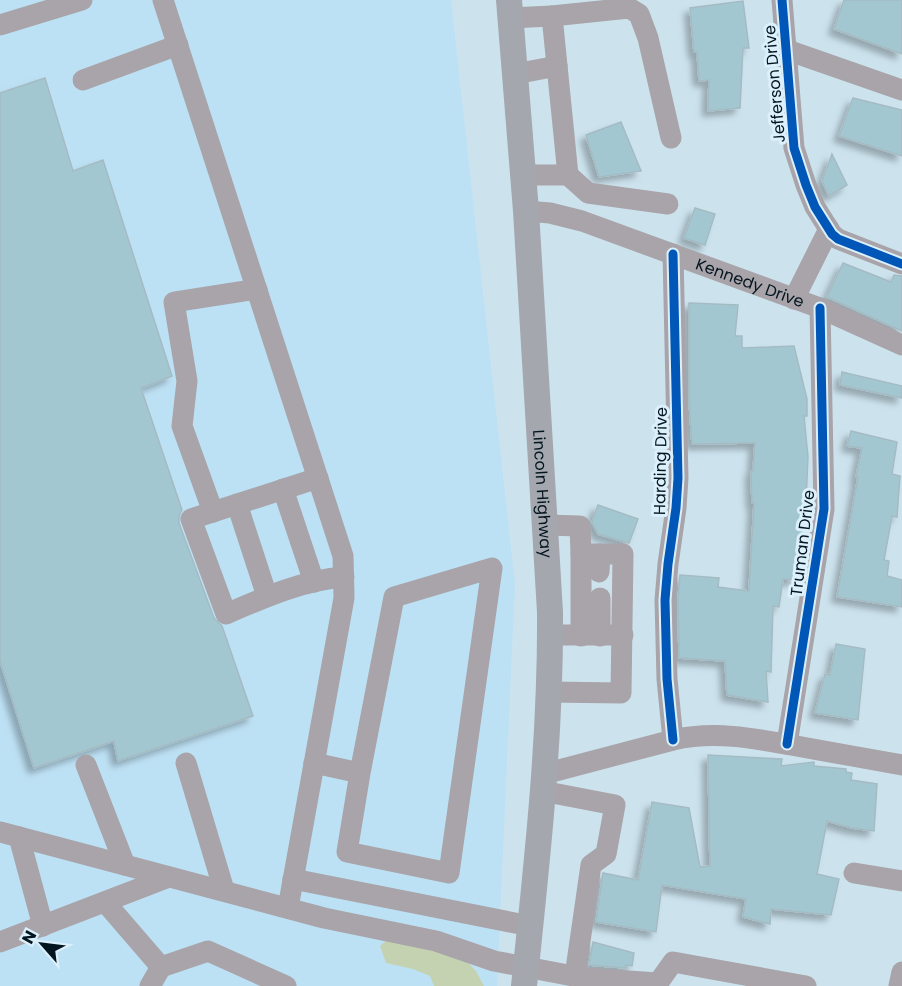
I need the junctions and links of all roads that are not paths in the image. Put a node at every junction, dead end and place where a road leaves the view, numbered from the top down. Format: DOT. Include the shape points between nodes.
graph roads {
  1 [pos="82,0"];
  2 [pos="163,0"];
  3 [pos="782,0"];
  4 [pos="510,9"];
  5 [pos="552,16"];
  6 [pos="0,25"];
  7 [pos="178,45"];
  8 [pos="787,50"];
  9 [pos="557,66"];
  10 [pos="515,74"];
  11 [pos="83,80"];
  12 [pos="902,90"];
  13 [pos="671,138"];
  14 [pos="523,175"];
  15 [pos="568,175"];
  16 [pos="588,193"];
  17 [pos="668,204"];
  18 [pos="526,211"];
  19 [pos="582,221"];
  20 [pos="829,229"];
  21 [pos="673,254"];
  22 [pos="902,264"];
  23 [pos="257,289"];
  24 [pos="794,299"];
  25 [pos="820,308"];
  26 [pos="902,345"];
  27 [pos="318,478"];
  28 [pos="283,489"];
  29 [pos="237,504"];
  30 [pos="213,512"];
  31 [pos="545,525"];
  32 [pos="593,560"];
  33 [pos="344,577"];
  34 [pos="314,582"];
  35 [pos="267,596"];
  36 [pos="600,598"];
  37 [pos="550,635"];
  38 [pos="622,635"];
  39 [pos="590,636"];
  40 [pos="549,692"];
  41 [pos="674,740"];
  42 [pos="787,744"];
  43 [pos="314,763"];
  44 [pos="186,764"];
  45 [pos="86,765"];
  46 [pos="902,765"];
  47 [pos="360,773"];
  48 [pos="543,782"];
  49 [pos="10,835"];
  50 [pos="125,865"];
  51 [pos="855,873"];
  52 [pos="169,877"];
  53 [pos="293,879"];
  54 [pos="902,881"];
  55 [pos="224,890"];
  56 [pos="105,902"];
  57 [pos="288,908"];
  58 [pos="43,926"];
  59 [pos="530,926"];
  60 [pos="0,942"];
  61 [pos="161,967"];
  62 [pos="902,972"];
  63 [pos="525,976"];
  64 [pos="575,976"];
  65 [pos="150,986"];
  66 [pos="286,986"];
  67 [pos="806,986"];
  68 [pos="899,986"];
  1 -- 6 [label="street"];
  2 -- 7 [label="street"];
  3 -- 8 [label="street, Jefferson Drive"];
  4 -- 5 [label="street"];
  4 -- 10 [label="main road, Lincoln Highway"];
  5 -- 9 [label="street"];
  5 -- 13 [label="street" via="629,8 639,15"];
  7 -- 11 [label="street"];
  7 -- 23 [label="street"];
  8 -- 12 [label="street"];
  8 -- 20 [label="street, Jefferson Drive" via="794,148 815,207"];
  9 -- 10 [label="street"];
  9 -- 15 [label="street"];
  10 -- 14 [label="main road, Lincoln Highway"];
  14 -- 15 [label="street"];
  14 -- 18 [label="main road, Lincoln Highway"];
  15 -- 16 [label="street"];
  16 -- 17 [label="street"];
  16 -- 19 [label="street"];
  18 -- 19 [label="street, Kennedy Drive"];
  18 -- 31 [label="main road, Lincoln Highway"];
  19 -- 21 [label="street, Kennedy Drive"];
  20 -- 22 [label="street" via="838,239"];
  20 -- 24 [label="street"];
  21 -- 24 [label="street, Kennedy Drive"];
  21 -- 41 [label="street, Harding Drive" via="678,478 665,600 667,679"];
  23 -- 27 [label="street"];
  23 -- 30 [label="street" via="174,302 187,381 182,426"];
  24 -- 25 [label="street, Kennedy Drive"];
  25 -- 26 [label="street, Kennedy Drive"];
  25 -- 42 [label="street, Truman Drive" via="824,509"];
  27 -- 28 [label="street"];
  27 -- 33 [label="street" via="344,556"];
  28 -- 29 [label="street"];
  28 -- 34 [label="street"];
  29 -- 30 [label="street"];
  29 -- 35 [label="street"];
  30 -- 35 [label="street" via="191,519 226,614"];
  31 -- 32 [label="street" via="580,526"];
  31 -- 37 [label="main road, Lincoln Highway"];
  32 -- 38 [label="street" via="623,554"];
  32 -- 39 [label="street"];
  33 -- 34 [label="street"];
  33 -- 43 [label="street" via="344,598"];
  34 -- 35 [label="street"];
  36 -- 39 [label="street"];
  37 -- 39 [label="street"];
  37 -- 40 [label="main road, Lincoln Highway"];
  38 -- 39 [label="street"];
  38 -- 40 [label="street" via="621,693"];
  40 -- 48 [label="main road, Lincoln Highway"];
  41 -- 42 [label="street" via="716,734"];
  41 -- 48 [label="street"];
  42 -- 46 [label="street"];
  43 -- 47 [label="street"];
  43 -- 53 [label="street"];
  44 -- 55 [label="street"];
  45 -- 50 [label="street"];
  47 -- 47 [label="street" via="394,597 492,568 449,873 346,852"];
  48 -- 59 [label="main road, Lincoln Highway"];
  48 -- 64 [label="street" via="615,805 606,854 591,865"];
  49 -- 50 [label="street"];
  49 -- 58 [label="street"];
  50 -- 52 [label="street"];
  51 -- 54 [label="street"];
  52 -- 55 [label="street"];
  52 -- 56 [label="street"];
  53 -- 57 [label="street"];
  53 -- 59 [label="street"];
  55 -- 57 [label="street"];
  56 -- 58 [label="street"];
  56 -- 61 [label="street"];
  57 -- 63 [label="street" via="436,940"];
  58 -- 60 [label="street"];
  59 -- 63 [label="main road, Lincoln Highway"];
  61 -- 65 [label="street"];
  61 -- 66 [label="street" via="208,951"];
  62 -- 68 [label="street"];
  63 -- 64 [label="street"];
  64 -- 67 [label="street" via="658,982 673,962"];
}
